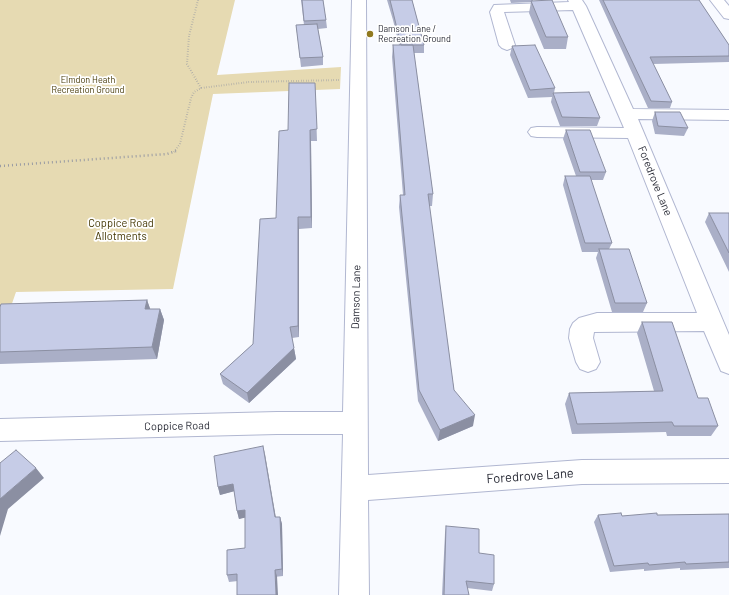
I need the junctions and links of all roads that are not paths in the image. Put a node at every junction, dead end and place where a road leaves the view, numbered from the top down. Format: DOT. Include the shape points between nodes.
graph roads {
  1 [pos="359,0"];
  2 [pos="717,0"];
  3 [pos="577,3"];
  4 [pos="729,14"];
  5 [pos="507,46"];
  6 [pos="626,114"];
  7 [pos="729,115"];
  8 [pos="537,132"];
  9 [pos="634,133"];
  10 [pos="712,322"];
  11 [pos="588,362"];
  12 [pos="729,364"];
  13 [pos="354,423"];
  14 [pos="0,430"];
  15 [pos="729,471"];
  16 [pos="354,488"];
  17 [pos="354,595"];
  1 -- 13 [label="street, Damson Lane"];
  2 -- 4 [label="street"];
  3 -- 5 [label="street" via="500,8 497,12"];
  3 -- 6 [label="street, Foredrove Lane"];
  6 -- 7 [label="street"];
  6 -- 9 [label="street, Foredrove Lane"];
  8 -- 9 [label="street"];
  9 -- 10 [label="street, Foredrove Lane"];
  10 -- 11 [label="street" via="587,324 581,329 581,338"];
  10 -- 12 [label="street, Foredrove Lane"];
  13 -- 14 [label="street, Coppice Road"];
  13 -- 16 [label="street, Damson Lane"];
  15 -- 16 [label="street, Foredrove Lane" via="582,472"];
  16 -- 17 [label="street, Damson Lane"];
}
